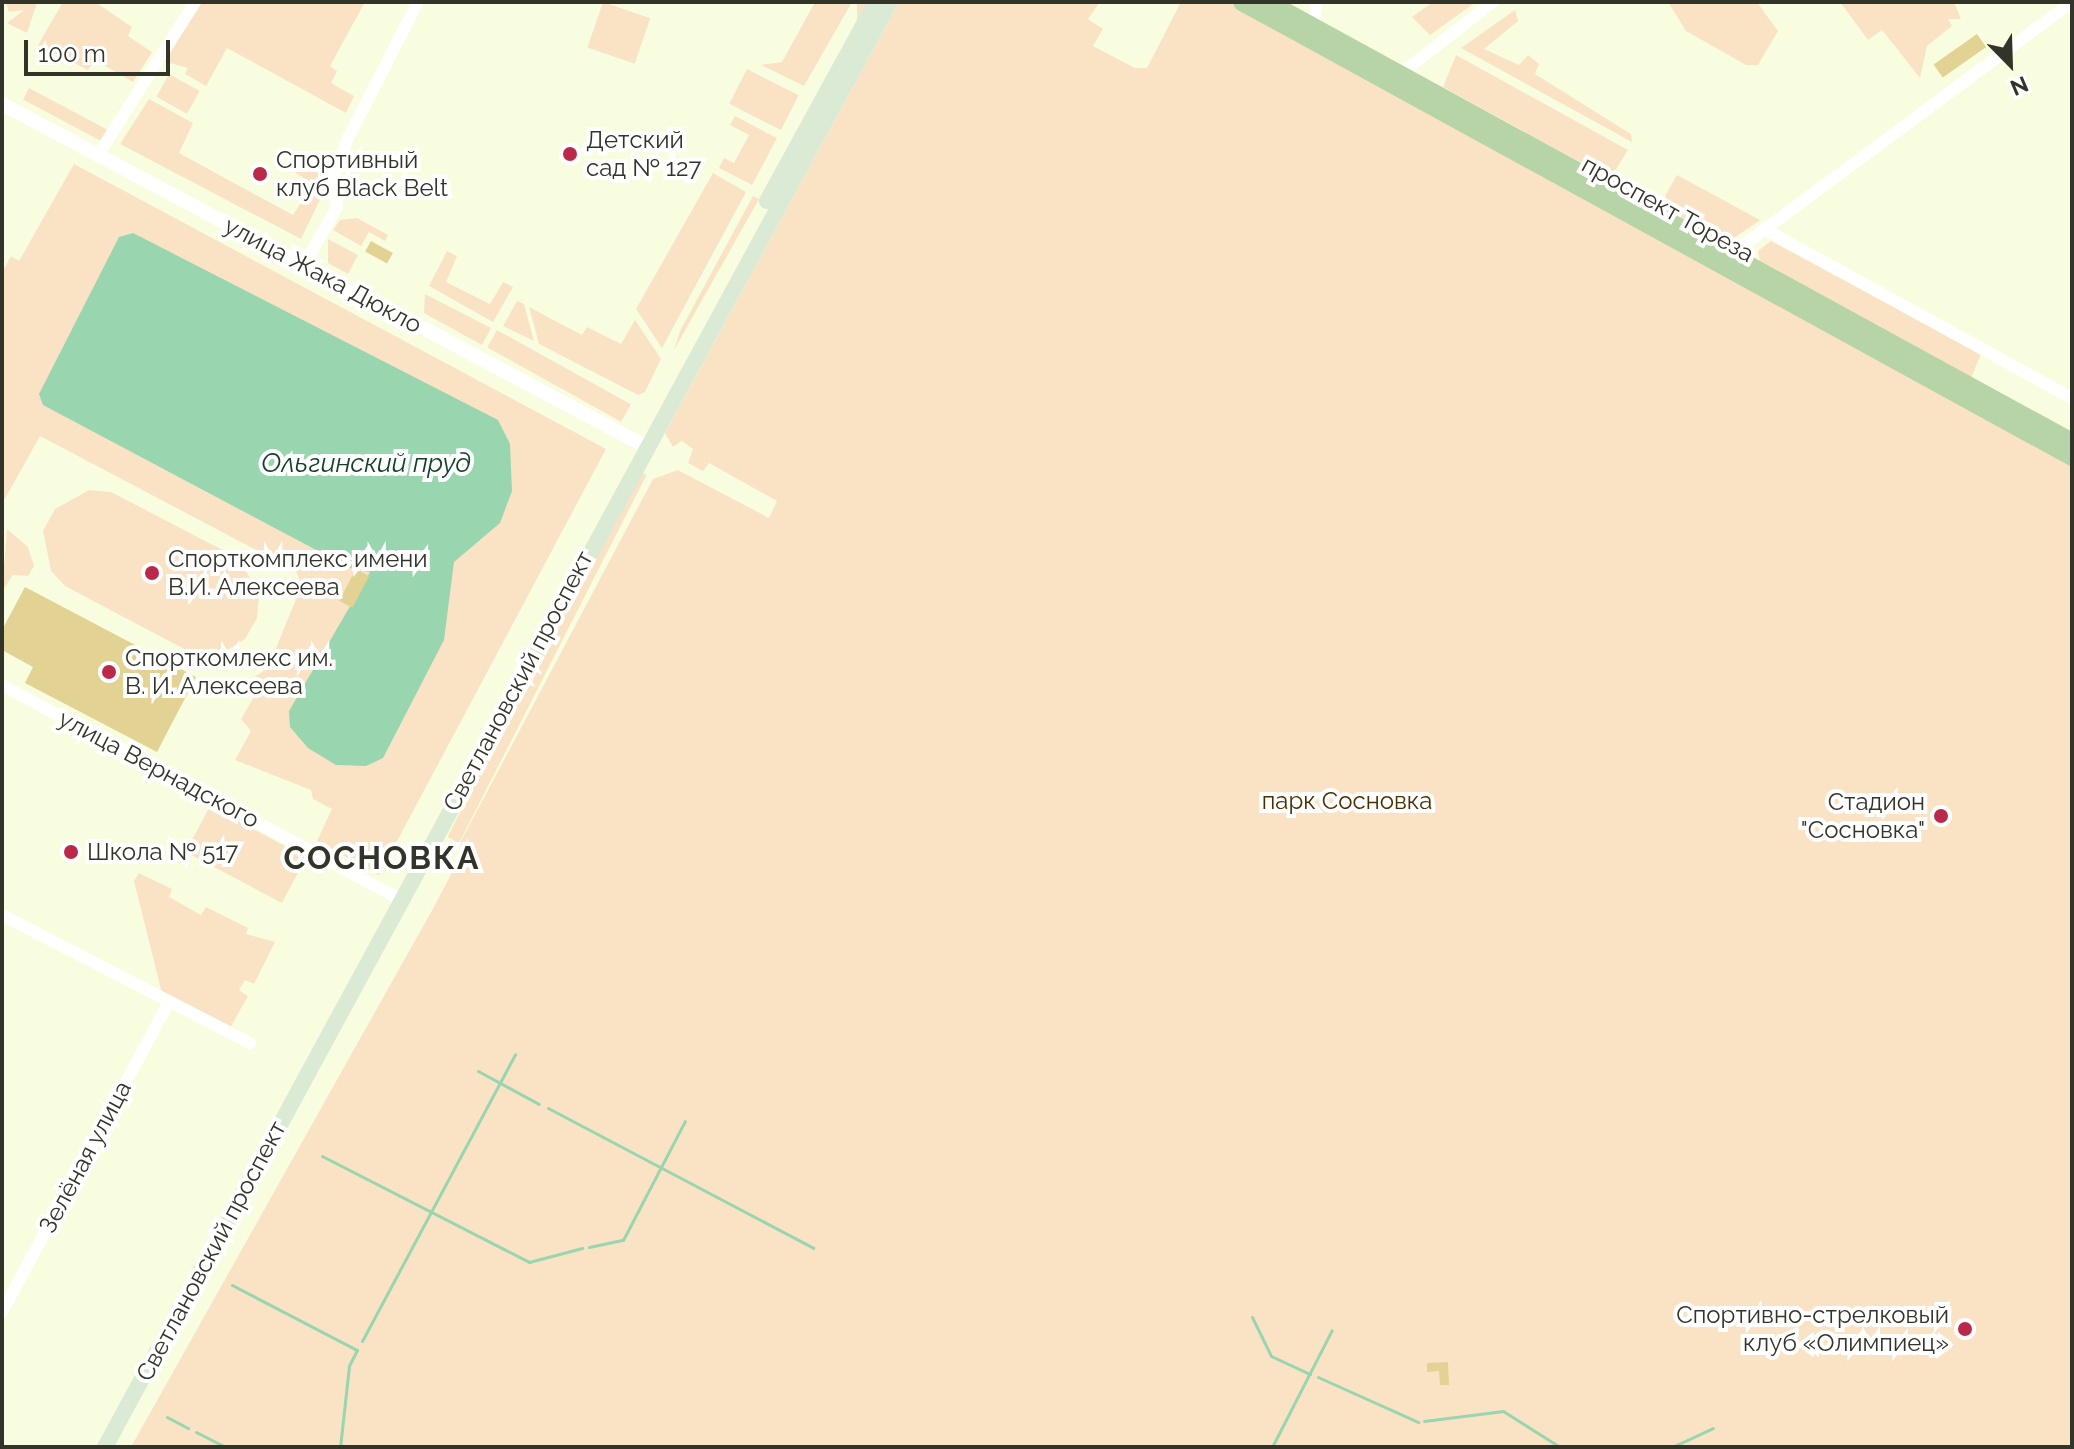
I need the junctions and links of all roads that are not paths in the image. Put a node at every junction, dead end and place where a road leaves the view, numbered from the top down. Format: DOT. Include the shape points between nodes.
graph roads {
  1 [pos="195,2"];
  2 [pos="418,2"];
  3 [pos="876,2"];
  4 [pos="890,2"];
  5 [pos="1242,2"];
  6 [pos="1268,2"];
  7 [pos="1317,2"];
  8 [pos="1493,2"];
  9 [pos="2072,2"];
  10 [pos="1313,27"];
  11 [pos="1395,78"];
  12 [pos="2,104"];
  13 [pos="98,155"];
  14 [pos="1764,229"];
  15 [pos="1730,255"];
  16 [pos="304,265"];
  17 [pos="2072,398"];
  18 [pos="2072,442"];
  19 [pos="641,444"];
  20 [pos="2072,457"];
  21 [pos="2,685"];
  22 [pos="396,897"];
  23 [pos="2,915"];
  24 [pos="169,1002"];
  25 [pos="250,1043"];
  26 [pos="2,1312"];
  27 [pos="94,1447"];
  28 [pos="105,1447"];
  1 -- 13 [label="street"];
  2 -- 16 [label="street" via="347,140 334,178 337,207"];
  3 -- 19 [label="main road, Светлановский проспект"];
  4 -- 19 [label="main road, Светлановский проспект"];
  5 -- 11 [label="main road, проспект Тореза"];
  6 -- 10 [label="main road, проспект Тореза"];
  7 -- 10 [label="street"];
  8 -- 11 [label="street"];
  9 -- 14 [label="street"];
  10 -- 11 [label="main road, проспект Тореза"];
  11 -- 15 [label="main road, проспект Тореза"];
  11 -- 20 [label="main road, проспект Тореза"];
  12 -- 13 [label="street, улица Жака Дюкло"];
  13 -- 16 [label="street, улица Жака Дюкло"];
  14 -- 15 [label="street"];
  14 -- 17 [label="street"];
  15 -- 18 [label="main road, проспект Тореза"];
  16 -- 19 [label="street, улица Жака Дюкло"];
  19 -- 22 [label="main road, Светлановский проспект"];
  21 -- 22 [label="street, улица Вернадского"];
  22 -- 27 [label="main road, Светлановский проспект"];
  22 -- 28 [label="main road, Светлановский проспект"];
  23 -- 24 [label="street"];
  24 -- 25 [label="street"];
  24 -- 26 [label="street, Зелёная улица"];
}
